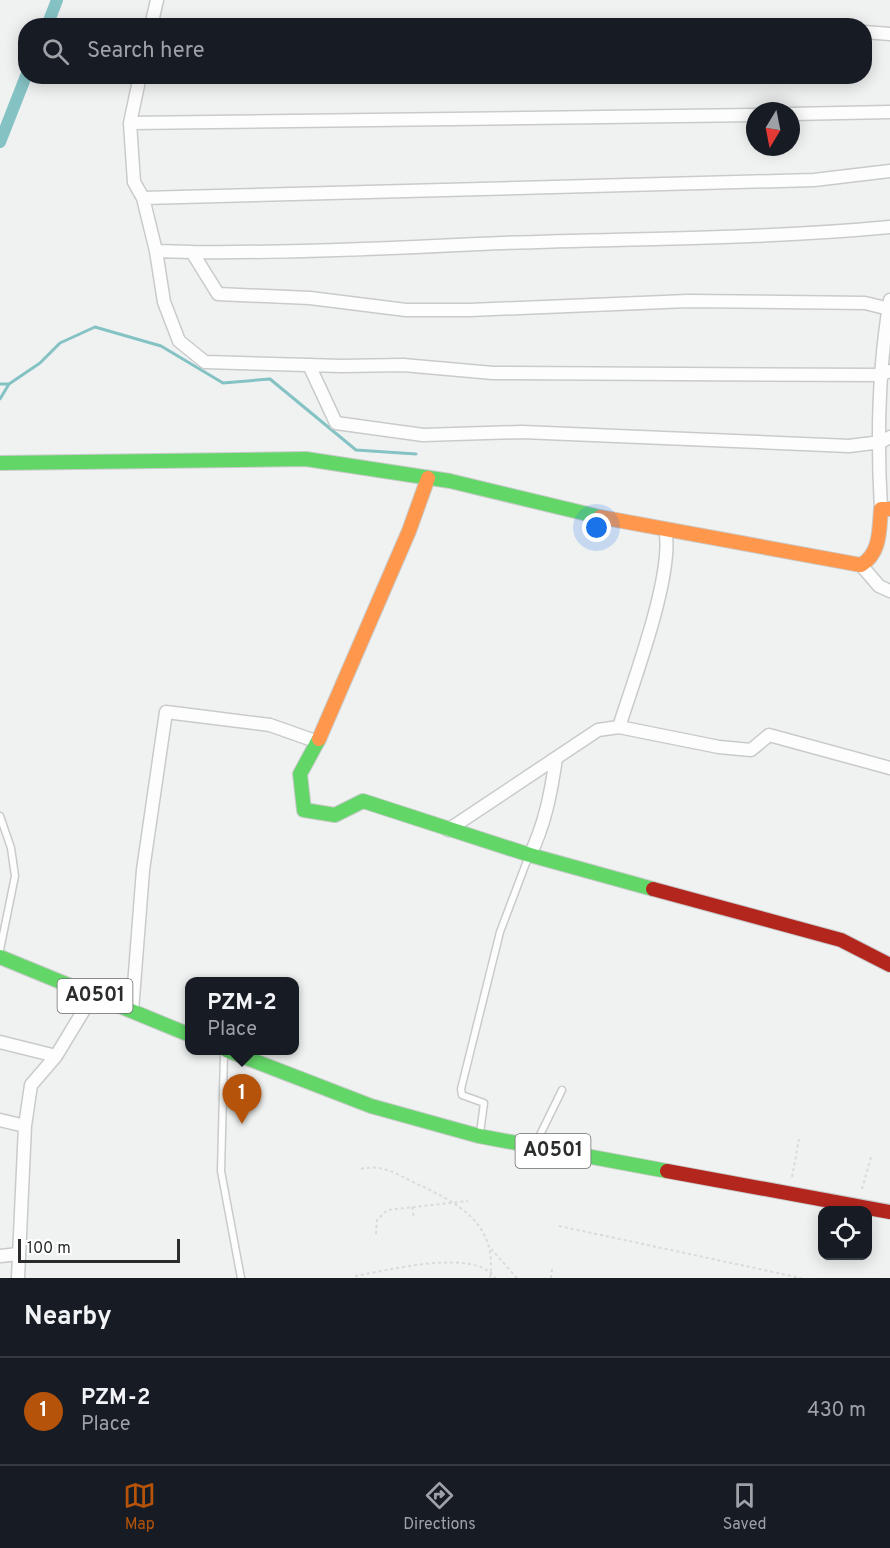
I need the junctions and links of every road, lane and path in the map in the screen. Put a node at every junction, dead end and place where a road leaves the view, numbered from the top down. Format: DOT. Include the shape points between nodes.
graph roads {
  1 [pos="157,0"];
  2 [pos="153,18"];
  3 [pos="872,33"];
  4 [pos="890,34"];
  5 [pos="138,84"];
  6 [pos="890,112"];
  7 [pos="800,114"];
  8 [pos="746,115"];
  9 [pos="130,123"];
  10 [pos="890,171"];
  11 [pos="143,198"];
  12 [pos="890,227"];
  13 [pos="156,251"];
  14 [pos="192,252"];
  15 [pos="889,305"];
  16 [pos="309,365"];
  17 [pos="885,373"];
  18 [pos="885,439"];
  19 [pos="0,463"];
  20 [pos="428,478"];
  21 [pos="886,509"];
  22 [pos="665,530"];
  23 [pos="861,566"];
  24 [pos="890,591"];
  25 [pos="618,727"];
  26 [pos="318,742"];
  27 [pos="556,758"];
  28 [pos="890,768"];
  29 [pos="0,816"];
  30 [pos="420,821"];
  31 [pos="530,855"];
  32 [pos="0,950"];
  33 [pos="0,957"];
  34 [pos="890,965"];
  35 [pos="93,995"];
  36 [pos="132,1011"];
  37 [pos="185,1033"];
  38 [pos="0,1042"];
  39 [pos="225,1055"];
  40 [pos="238,1055"];
  41 [pos="56,1056"];
  42 [pos="562,1090"];
  43 [pos="0,1120"];
  44 [pos="25,1126"];
  45 [pos="479,1136"];
  46 [pos="799,1139"];
  47 [pos="535,1148"];
  48 [pos="871,1157"];
  49 [pos="361,1169"];
  50 [pos="789,1194"];
  51 [pos="455,1202"];
  52 [pos="468,1202"];
  53 [pos="412,1206"];
  54 [pos="854,1206"];
  55 [pos="859,1206"];
  56 [pos="872,1209"];
  57 [pos="890,1212"];
  58 [pos="414,1219"];
  59 [pos="559,1226"];
  60 [pos="376,1234"];
  61 [pos="490,1248"];
  62 [pos="18,1254"];
  63 [pos="0,1256"];
  64 [pos="552,1269"];
  65 [pos="490,1272"];
  66 [pos="355,1276"];
  67 [pos="18,1278"];
  68 [pos="241,1278"];
  69 [pos="489,1278"];
  70 [pos="495,1278"];
  71 [pos="517,1278"];
  72 [pos="551,1278"];
  73 [pos="801,1278"];
  1 -- 2 [label="street"];
  3 -- 4 [label="street"];
  5 -- 9 [label="street"];
  6 -- 7 [label="street"];
  8 -- 9 [label="street"];
  9 -- 11 [label="street" via="134,182"];
  10 -- 11 [label="street" via="790,180"];
  11 -- 13 [label="street"];
  12 -- 14 [label="street" via="672,240 303,253"];
  13 -- 14 [label="street"];
  13 -- 16 [label="street" via="164,302 179,341 194,355 205,362"];
  14 -- 15 [label="street" via="218,294 310,298 406,310 688,301"];
  15 -- 17 [label="street"];
  16 -- 17 [label="street" via="403,365 494,373"];
  16 -- 18 [label="street" via="336,423 423,435 522,432 849,446"];
  17 -- 18 [label="street"];
  18 -- 21 [label="street" via="878,457"];
  19 -- 20 [label="main road" via="306,459"];
  20 -- 22 [label="main road"];
  20 -- 26 [label="main road"];
  21 -- 23 [label="main road" via="877,549 869,562"];
  22 -- 23 [label="main road"];
  22 -- 25 [label="street" via="668,555 661,585"];
  23 -- 24 [label="street" via="879,586"];
  25 -- 27 [label="street" via="598,730"];
  25 -- 28 [label="street" via="751,750 769,735"];
  26 -- 30 [label="main road" via="300,774 304,810 325,818 346,813 363,801"];
  26 -- 36 [label="street" via="270,725 166,712 143,870"];
  27 -- 30 [label="street" via="450,831"];
  27 -- 31 [label="street" via="550,799"];
  29 -- 32 [label="lane" via="15,876"];
  30 -- 31 [label="main road"];
  31 -- 34 [label="main road" via="840,940"];
  31 -- 45 [label="lane" via="500,932 461,1089 462,1095 484,1103"];
  33 -- 35 [label="main road, A0501"];
  35 -- 36 [label="main road, A0501"];
  35 -- 41 [label="street"];
  36 -- 37 [label="main road, A0501"];
  38 -- 41 [label="street"];
  39 -- 68 [label="lane" via="221,1171"];
  40 -- 45 [label="main road, A0501" via="371,1106"];
  41 -- 44 [label="street" via="32,1085"];
  42 -- 47 [label="lane"];
  43 -- 44 [label="street"];
  44 -- 62 [label="street"];
  45 -- 47 [label="main road, A0501"];
  46 -- 50 [label="path"];
  47 -- 50 [label="main road, A0501"];
  48 -- 55 [label="path"];
  49 -- 51 [label="path" via="390,1170"];
  50 -- 54 [label="main road, A0501"];
  51 -- 52 [label="path"];
  51 -- 53 [label="path"];
  51 -- 61 [label="path" via="474,1221"];
  53 -- 58 [label="path"];
  53 -- 60 [label="path" via="383,1211 377,1220"];
  56 -- 57 [label="main road, A0501"];
  59 -- 73 [label="path"];
  61 -- 65 [label="path"];
  61 -- 71 [label="path"];
  62 -- 63 [label="street"];
  62 -- 67 [label="street"];
  64 -- 72 [label="path"];
  65 -- 66 [label="path" via="450,1261"];
  65 -- 69 [label="path"];
  65 -- 70 [label="path"];
}
